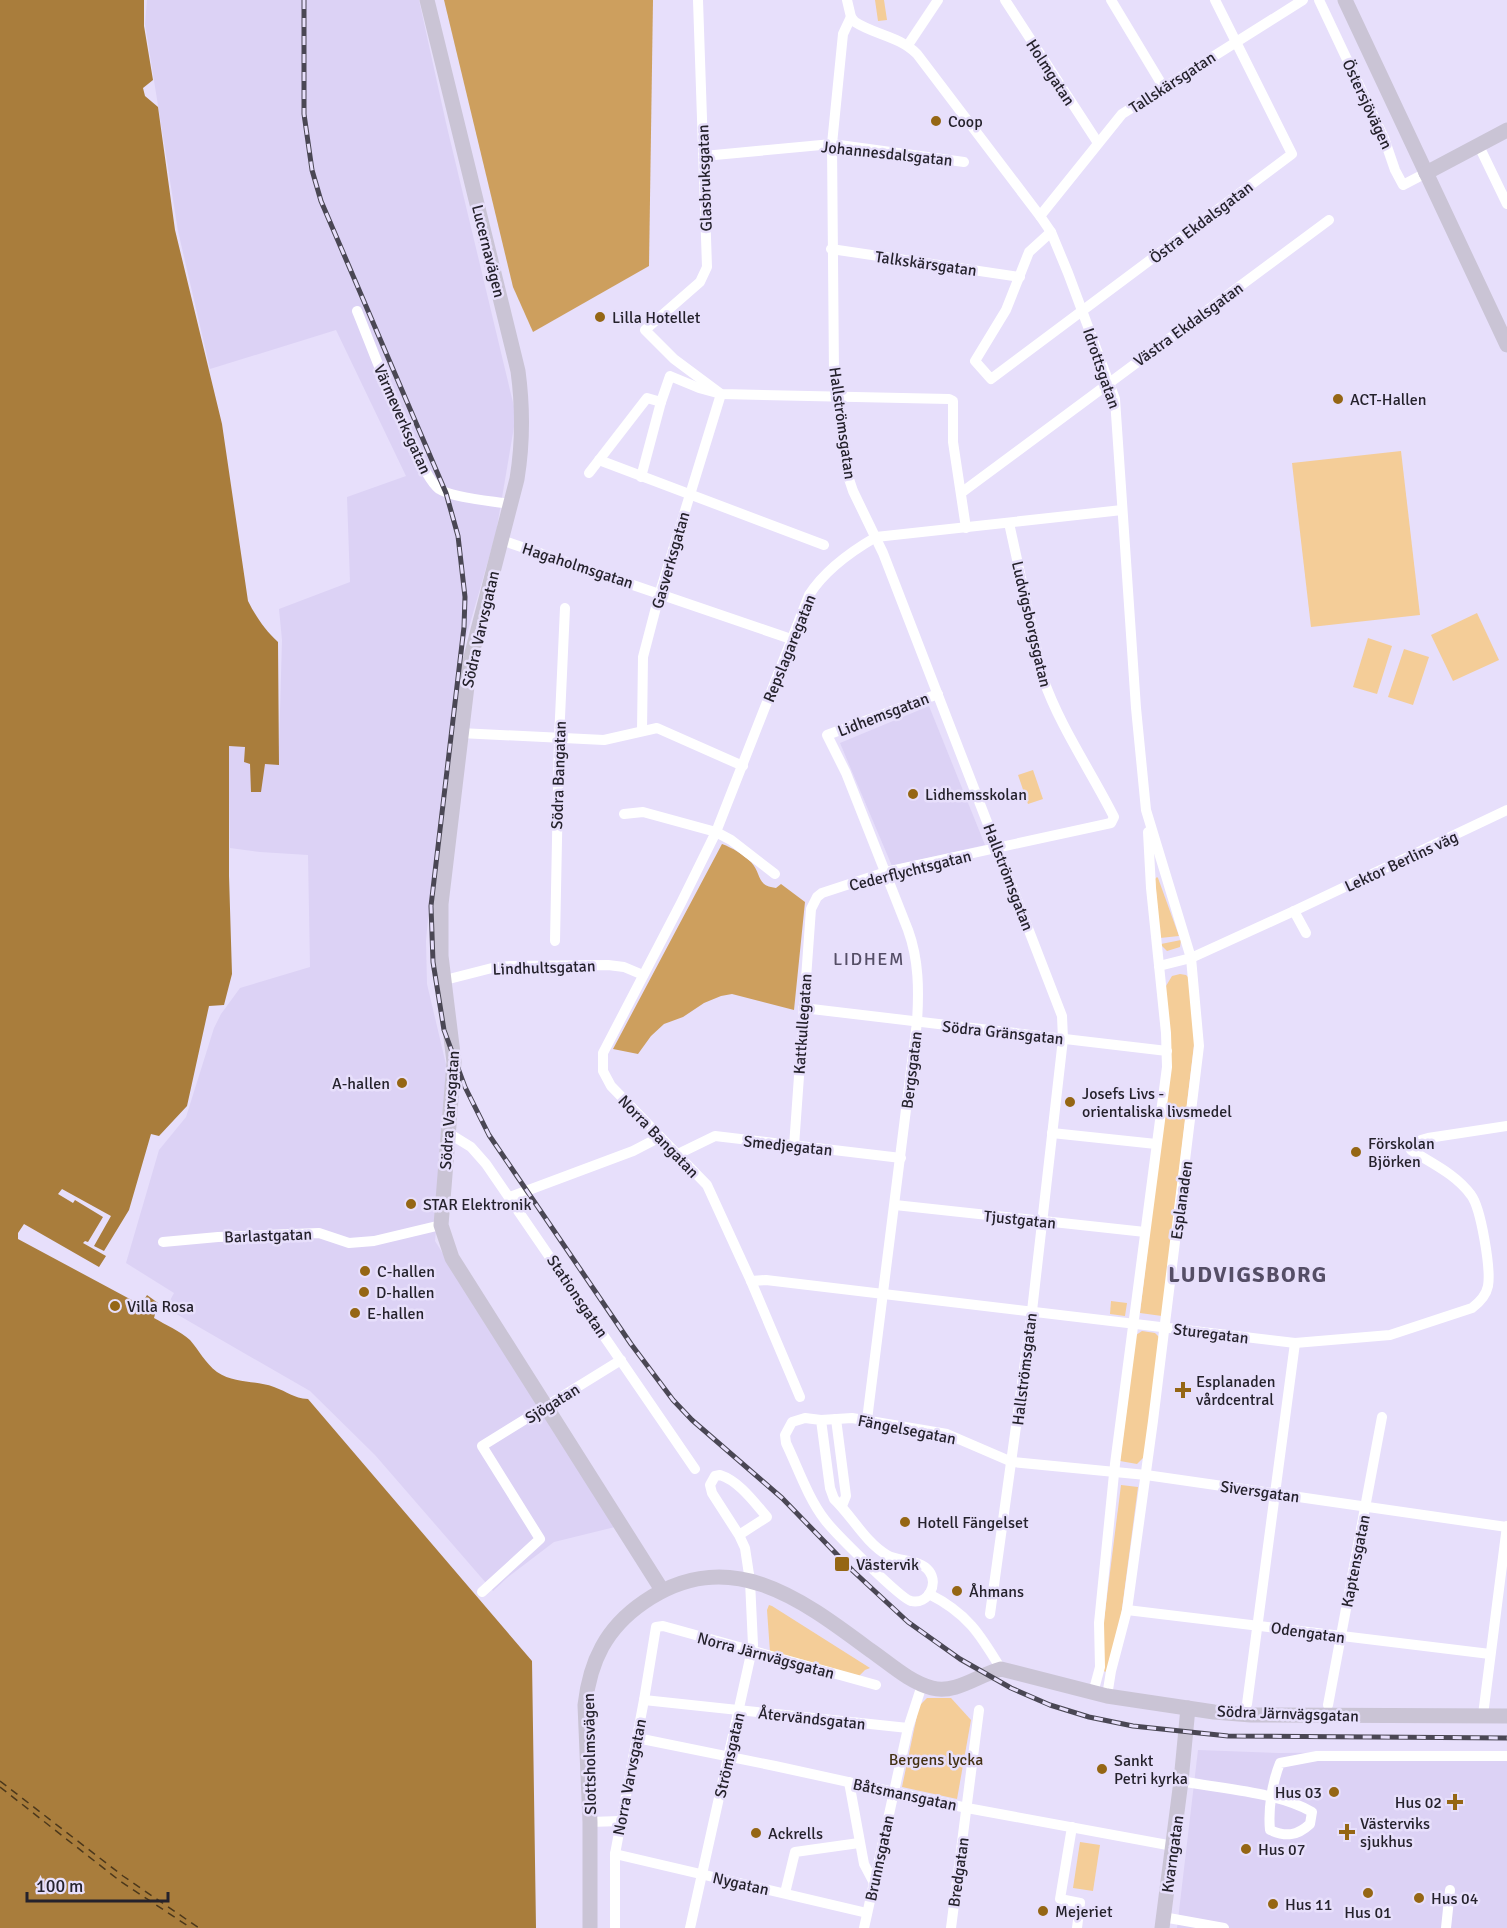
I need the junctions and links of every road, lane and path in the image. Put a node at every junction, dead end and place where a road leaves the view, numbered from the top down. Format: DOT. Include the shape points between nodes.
graph roads {
  1 [pos="427,0"];
  2 [pos="698,0"];
  3 [pos="847,0"];
  4 [pos="938,0"];
  5 [pos="1005,0"];
  6 [pos="1215,0"];
  7 [pos="1303,0"];
  8 [pos="1319,0"];
  9 [pos="1345,0"];
  10 [pos="1115,2"];
  11 [pos="851,17"];
  12 [pos="1236,40"];
  13 [pos="908,45"];
  14 [pos="1164,88"];
  15 [pos="1507,130"];
  16 [pos="1098,143"];
  17 [pos="832,144"];
  18 [pos="1479,146"];
  19 [pos="704,156"];
  20 [pos="964,162"];
  21 [pos="1426,173"];
  22 [pos="1507,204"];
  23 [pos="1040,216"];
  24 [pos="1329,220"];
  25 [pos="1051,232"];
  26 [pos="831,249"];
  27 [pos="1020,277"];
  28 [pos="357,311"];
  29 [pos="1082,312"];
  30 [pos="1507,345"];
  31 [pos="1109,382"];
  32 [pos="721,394"];
  33 [pos="836,395"];
  34 [pos="661,402"];
  35 [pos="599,460"];
  36 [pos="588,473"];
  37 [pos="641,477"];
  38 [pos="961,493"];
  39 [pos="690,495"];
  40 [pos="510,504"];
  41 [pos="1122,510"];
  42 [pos="1009,523"];
  43 [pos="966,528"];
  44 [pos="876,537"];
  45 [pos="501,540"];
  46 [pos="824,545"];
  47 [pos="660,592"];
  48 [pos="565,608"];
  49 [pos="792,639"];
  50 [pos="938,694"];
  51 [pos="642,731"];
  52 [pos="460,733"];
  53 [pos="827,735"];
  54 [pos="559,739"];
  55 [pos="743,766"];
  56 [pos="1507,810"];
  57 [pos="1147,812"];
  58 [pos="624,814"];
  59 [pos="1114,818"];
  60 [pos="716,832"];
  61 [pos="998,848"];
  62 [pos="886,872"];
  63 [pos="775,874"];
  64 [pos="813,903"];
  65 [pos="1294,911"];
  66 [pos="1306,933"];
  67 [pos="555,942"];
  68 [pos="1191,958"];
  69 [pos="1159,966"];
  70 [pos="643,975"];
  71 [pos="445,980"];
  72 [pos="803,1008"];
  73 [pos="917,1022"];
  74 [pos="1063,1039"];
  75 [pos="1167,1051"];
  76 [pos="1507,1126"];
  77 [pos="1052,1133"];
  78 [pos="450,1134"];
  79 [pos="660,1137"];
  80 [pos="1156,1144"];
  81 [pos="794,1146"];
  82 [pos="678,1154"];
  83 [pos="901,1158"];
  84 [pos="510,1197"];
  85 [pos="895,1205"];
  86 [pos="1041,1222"];
  87 [pos="441,1225"];
  88 [pos="1145,1232"];
  89 [pos="163,1242"];
  90 [pos="751,1281"];
  91 [pos="884,1294"];
  92 [pos="1032,1311"];
  93 [pos="1133,1324"];
  94 [pos="1164,1328"];
  95 [pos="1295,1343"];
  96 [pos="621,1360"];
  97 [pos="800,1397"];
  98 [pos="545,1407"];
  99 [pos="1382,1417"];
  100 [pos="836,1419"];
  101 [pos="821,1420"];
  102 [pos="867,1420"];
  103 [pos="1012,1462"];
  104 [pos="695,1469"];
  105 [pos="1114,1473"];
  106 [pos="1146,1475"];
  107 [pos="1276,1493"];
  108 [pos="842,1506"];
  109 [pos="1365,1507"];
  110 [pos="1507,1527"];
  111 [pos="739,1535"];
  112 [pos="750,1581"];
  113 [pos="662,1590"];
  114 [pos="482,1592"];
  115 [pos="929,1594"];
  116 [pos="1127,1610"];
  117 [pos="990,1614"];
  118 [pos="1257,1626"];
  119 [pos="656,1627"];
  120 [pos="1341,1637"];
  121 [pos="753,1652"];
  122 [pos="1490,1654"];
  123 [pos="1001,1669"];
  124 [pos="876,1685"];
  125 [pos="922,1685"];
  126 [pos="1100,1694"];
  127 [pos="644,1700"];
  128 [pos="1247,1704"];
  129 [pos="1328,1705"];
  130 [pos="1188,1708"];
  131 [pos="979,1710"];
  132 [pos="739,1711"];
  133 [pos="1483,1715"];
  134 [pos="1507,1716"];
  135 [pos="908,1728"];
  136 [pos="637,1738"];
  137 [pos="1507,1756"];
  138 [pos="728,1757"];
  139 [pos="1181,1781"];
  140 [pos="849,1782"];
  141 [pos="893,1791"];
  142 [pos="1272,1798"];
  143 [pos="967,1808"];
  144 [pos="620,1821"];
  145 [pos="590,1822"];
  146 [pos="1072,1827"];
  147 [pos="859,1843"];
  148 [pos="1173,1846"];
  149 [pos="615,1854"];
  150 [pos="702,1874"];
  151 [pos="874,1882"];
  152 [pos="1450,1890"];
  153 [pos="785,1893"];
  154 [pos="867,1913"];
  155 [pos="1163,1923"];
  156 [pos="590,1928"];
  157 [pos="615,1928"];
  158 [pos="690,1928"];
  159 [pos="864,1928"];
  160 [pos="951,1928"];
  161 [pos="1077,1928"];
  162 [pos="1224,1928"];
  163 [pos="1446,1928"];
  1 -- 40 [label="street, Lucernavägen" via="518,371 522,449"];
  2 -- 19 [label="street, Glasbruksgatan"];
  3 -- 11 [label="street"];
  4 -- 13 [label="street"];
  5 -- 16 [label="street, Holmgatan"];
  6 -- 12 [label="street, Östra Ekdalsgatan"];
  7 -- 12 [label="street, Tallskärsgatan"];
  8 -- 21 [label="street, Östersjövägen" via="1403,184"];
  9 -- 21 [label="street, Östersjövägen"];
  10 -- 14 [label="street"];
  11 -- 13 [label="street" via="861,26"];
  11 -- 17 [label="street, Hallströmsgatan" via="843,34"];
  12 -- 14 [label="street, Tallskärsgatan"];
  12 -- 29 [label="street, Östra Ekdalsgatan" via="1292,154"];
  13 -- 23 [label="street, Idrottsgatan"];
  14 -- 16 [label="street, Tallskärsgatan" via="1122,114"];
  15 -- 18 [label="street"];
  16 -- 23 [label="street, Tallskärsgatan"];
  17 -- 19 [label="street, Johannesdalsgatan"];
  17 -- 20 [label="street, Johannesdalsgatan"];
  17 -- 26 [label="street, Hallströmsgatan"];
  18 -- 21 [label="street"];
  18 -- 22 [label="street"];
  19 -- 32 [label="street, Glasbruksgatan" via="706,272 700,282 645,330 674,359"];
  21 -- 30 [label="street, Östersjövägen"];
  23 -- 25 [label="street, Idrottsgatan"];
  24 -- 31 [label="street, Västra Ekdalsgatan"];
  25 -- 27 [label="street" via="1029,252"];
  25 -- 29 [label="street, Idrottsgatan"];
  26 -- 27 [label="street, Talkskärsgatan"];
  26 -- 33 [label="street, Hallströmsgatan"];
  27 -- 29 [label="street, Östra Ekdalsgatan" via="997,327 975,361 992,379"];
  28 -- 40 [label="street, Värmeverksgatan" via="432,484 446,493"];
  29 -- 31 [label="street, Idrottsgatan"];
  31 -- 38 [label="street, Västra Ekdalsgatan"];
  31 -- 41 [label="street, Idrottsgatan" via="1118,418"];
  32 -- 33 [label="street"];
  32 -- 34 [label="street" via="670,376"];
  32 -- 39 [label="street, Gasverksgatan"];
  33 -- 38 [label="street" via="953,401 953,442"];
  33 -- 44 [label="street, Hallströmsgatan" via="848,476"];
  34 -- 35 [label="street" via="647,398"];
  34 -- 37 [label="street"];
  35 -- 36 [label="street"];
  35 -- 37 [label="street"];
  37 -- 39 [label="street"];
  38 -- 43 [label="street"];
  39 -- 46 [label="street"];
  39 -- 47 [label="street, Gasverksgatan"];
  40 -- 45 [label="street, Södra Varvsgatan"];
  41 -- 42 [label="street, Repslagaregatan"];
  41 -- 57 [label="street, Idrottsgatan"];
  42 -- 43 [label="street, Repslagaregatan"];
  42 -- 59 [label="street, Ludvigsborgsgatan" via="1051,701"];
  43 -- 44 [label="street, Repslagaregatan"];
  44 -- 49 [label="street, Repslagaregatan" via="848,555 814,586"];
  44 -- 50 [label="street, Hallströmsgatan"];
  45 -- 47 [label="street, Hagaholmsgatan"];
  45 -- 52 [label="street, Södra Varvsgatan" via="470,661"];
  47 -- 49 [label="street, Hagaholmsgatan"];
  47 -- 51 [label="street, Gasverksgatan" via="643,657"];
  48 -- 54 [label="street, Södra Bangatan"];
  49 -- 55 [label="street, Repslagaregatan"];
  50 -- 53 [label="street, Lidhemsgatan"];
  50 -- 61 [label="street, Hallströmsgatan"];
  51 -- 54 [label="street" via="604,740"];
  51 -- 55 [label="street" via="657,728"];
  52 -- 54 [label="street"];
  52 -- 71 [label="street, Södra Varvsgatan" via="441,904"];
  53 -- 62 [label="street, Bergsgatan"];
  54 -- 67 [label="street, Södra Bangatan"];
  55 -- 60 [label="street, Repslagaregatan"];
  56 -- 65 [label="street, Lektor Berlins väg"];
  57 -- 68 [label="street, Esplanaden"];
  57 -- 69 [label="street, Esplanaden"];
  58 -- 60 [label="street" via="643,812"];
  59 -- 61 [label="street, Cederflychtsgatan" via="1111,823"];
  60 -- 63 [label="street"];
  60 -- 70 [label="street, Repslagaregatan"];
  61 -- 62 [label="street, Cederflychtsgatan"];
  61 -- 74 [label="street, Hallströmsgatan" via="1062,1016"];
  62 -- 64 [label="street, Cederflychtsgatan" via="822,893"];
  62 -- 73 [label="street, Bergsgatan" via="914,946 919,983"];
  64 -- 72 [label="street, Kattkullegatan"];
  65 -- 66 [label="street"];
  65 -- 68 [label="street, Lektor Berlins väg"];
  68 -- 69 [label="street, Lektor Berlins väg"];
  68 -- 94 [label="street, Esplanaden" via="1198,1066"];
  69 -- 75 [label="street, Esplanaden"];
  70 -- 71 [label="street, Lindhultsgatan" via="608,965 510,966"];
  70 -- 79 [label="street, Norra Bangatan" via="603,1053 602,1063 610,1086"];
  71 -- 78 [label="street, Södra Varvsgatan" via="454,1049"];
  72 -- 73 [label="street, Södra Gränsgatan"];
  72 -- 81 [label="street, Kattkullegatan"];
  73 -- 74 [label="street, Södra Gränsgatan"];
  73 -- 83 [label="street, Bergsgatan"];
  74 -- 75 [label="street, Södra Gränsgatan"];
  74 -- 77 [label="street, Hallströmsgatan"];
  75 -- 80 [label="street, Esplanaden"];
  76 -- 95 [label="street, Sturegatan" via="1428,1138 1411,1150 1455,1178 1472,1197 1481,1222 1489,1275 1479,1303 1390,1335"];
  77 -- 80 [label="street"];
  77 -- 86 [label="street, Hallströmsgatan"];
  78 -- 84 [label="street, Stationsgatan" via="478,1153"];
  78 -- 87 [label="street, Södra Varvsgatan"];
  79 -- 82 [label="street, Norra Bangatan"];
  79 -- 84 [label="street"];
  80 -- 88 [label="street, Esplanaden"];
  81 -- 82 [label="street, Smedjegatan" via="715,1136"];
  81 -- 83 [label="street, Smedjegatan"];
  82 -- 90 [label="street, Norra Bangatan" via="707,1185"];
  83 -- 85 [label="street, Bergsgatan"];
  84 -- 96 [label="street, Stationsgatan"];
  85 -- 86 [label="street, Tjustgatan"];
  85 -- 91 [label="street, Bergsgatan"];
  86 -- 88 [label="street, Tjustgatan"];
  86 -- 92 [label="street, Hallströmsgatan"];
  87 -- 89 [label="street, Barlastgatan" via="349,1243 319,1233"];
  87 -- 98 [label="street, Södra Varvsgatan" via="453,1258"];
  88 -- 93 [label="street, Esplanaden"];
  90 -- 91 [label="street, Sturegatan"];
  90 -- 97 [label="street, Norra Bangatan"];
  91 -- 92 [label="street, Sturegatan"];
  91 -- 102 [label="street, Bergsgatan"];
  92 -- 93 [label="street, Sturegatan"];
  92 -- 103 [label="street, Hallströmsgatan"];
  93 -- 94 [label="street, Sturegatan"];
  93 -- 105 [label="street, Esplanaden"];
  94 -- 95 [label="street, Sturegatan"];
  94 -- 106 [label="street, Esplanaden"];
  95 -- 107 [label="street"];
  96 -- 98 [label="street, Sjögatan"];
  96 -- 104 [label="street, Stationsgatan"];
  98 -- 113 [label="street, Södra Varvsgatan"];
  98 -- 114 [label="street, Sjögatan" via="482,1446 540,1539"];
  99 -- 109 [label="street, Kaptensgatan"];
  100 -- 101 [label="street, Fängelsegatan"];
  100 -- 102 [label="street, Fängelsegatan"];
  100 -- 108 [label="street" via="846,1496"];
  101 -- 108 [label="street" via="830,1488"];
  101 -- 115 [label="street, Fängelsegatan" via="797,1419 785,1435 826,1521 903,1597 916,1602"];
  102 -- 103 [label="street, Fängelsegatan" via="947,1434"];
  103 -- 105 [label="street, Siversgatan"];
  103 -- 117 [label="street, Hallströmsgatan"];
  105 -- 106 [label="street, Siversgatan"];
  105 -- 126 [label="street, Esplanaden" via="1099,1623"];
  106 -- 107 [label="street, Siversgatan"];
  106 -- 116 [label="street, Esplanaden"];
  107 -- 109 [label="street, Siversgatan"];
  107 -- 118 [label="street"];
  108 -- 115 [label="street" via="882,1551 928,1569 933,1582"];
  109 -- 110 [label="street, Siversgatan"];
  109 -- 120 [label="street, Kaptensgatan"];
  110 -- 122 [label="street"];
  111 -- 111 [label="street" via="767,1517 749,1496 720,1474 710,1485 712,1493"];
  111 -- 112 [label="street"];
  112 -- 113 [label="street, Slottsholmsvägen" via="694,1580"];
  112 -- 121 [label="street, Strömsgatan"];
  112 -- 125 [label="street, Slottsholmsvägen" via="800,1600"];
  113 -- 145 [label="street, Slottsholmsvägen" via="620,1623 598,1653 592,1670 585,1706"];
  115 -- 123 [label="street" via="973,1626"];
  116 -- 118 [label="street, Odengatan"];
  116 -- 126 [label="street, Esplanaden" via="1111,1671"];
  118 -- 120 [label="street, Odengatan"];
  118 -- 128 [label="street"];
  119 -- 121 [label="street, Norra Järnvägsgatan"];
  119 -- 127 [label="street, Norra Varvsgatan"];
  120 -- 122 [label="street, Odengatan"];
  120 -- 129 [label="street, Kaptensgatan"];
  121 -- 124 [label="street, Norra Järnvägsgatan"];
  121 -- 132 [label="street, Strömsgatan"];
  122 -- 133 [label="street"];
  123 -- 125 [label="street, Slottsholmsvägen" via="952,1689"];
  123 -- 126 [label="street, Södra Järnvägsgatan"];
  125 -- 135 [label="street, Brunnsgatan"];
  126 -- 130 [label="street, Södra Järnvägsgatan"];
  127 -- 132 [label="street, Återvändsgatan"];
  127 -- 136 [label="street, Norra Varvsgatan"];
  130 -- 133 [label="street, Södra Järnvägsgatan" via="1251,1715"];
  130 -- 139 [label="street, Kvarngatan"];
  131 -- 143 [label="street, Bredgatan"];
  132 -- 135 [label="street, Återvändsgatan"];
  132 -- 138 [label="street, Strömsgatan"];
  133 -- 134 [label="street, Södra Järnvägsgatan"];
  135 -- 141 [label="street, Brunnsgatan"];
  136 -- 138 [label="street, Båtsmansgatan"];
  136 -- 144 [label="street, Norra Varvsgatan"];
  137 -- 142 [label="street" via="1317,1756 1280,1763"];
  138 -- 140 [label="street, Båtsmansgatan"];
  138 -- 150 [label="street, Strömsgatan"];
  139 -- 142 [label="street"];
  139 -- 148 [label="street, Kvarngatan"];
  140 -- 141 [label="street, Båtsmansgatan"];
  140 -- 147 [label="street"];
  141 -- 143 [label="street, Båtsmansgatan"];
  141 -- 151 [label="street, Brunnsgatan"];
  142 -- 142 [label="street" via="1270,1830 1283,1836 1301,1832 1310,1824 1312,1812 1299,1804"];
  143 -- 146 [label="street, Båtsmansgatan"];
  143 -- 160 [label="street, Bredgatan"];
  144 -- 145 [label="street"];
  144 -- 149 [label="street, Norra Varvsgatan"];
  145 -- 156 [label="street, Slottsholmsvägen"];
  146 -- 148 [label="street, Båtsmansgatan"];
  146 -- 161 [label="street" via="1060,1899 1080,1903"];
  147 -- 151 [label="street"];
  147 -- 153 [label="street" via="795,1852"];
  148 -- 155 [label="street, Kvarngatan"];
  149 -- 150 [label="street, Nygatan"];
  149 -- 157 [label="street, Norra Varvsgatan"];
  150 -- 153 [label="street, Nygatan"];
  150 -- 158 [label="street, Strömsgatan"];
  151 -- 154 [label="street, Brunnsgatan"];
  152 -- 163 [label="street"];
  153 -- 154 [label="street, Nygatan"];
  154 -- 159 [label="street, Brunnsgatan"];
  155 -- 162 [label="street"];
}
